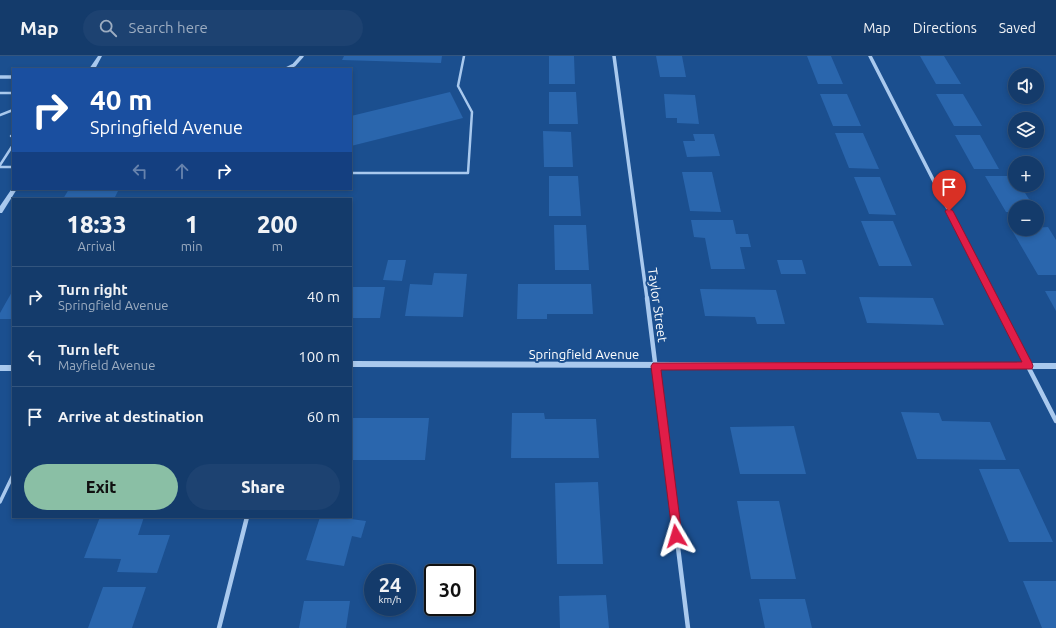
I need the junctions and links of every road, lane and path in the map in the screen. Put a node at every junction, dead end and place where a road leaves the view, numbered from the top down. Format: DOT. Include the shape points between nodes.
graph roads {
  1 [pos="100,56"];
  2 [pos="302,56"];
  3 [pos="464,56"];
  4 [pos="614,56"];
  5 [pos="870,56"];
  6 [pos="93,68"];
  7 [pos="288,68"];
  8 [pos="0,77"];
  9 [pos="12,78"];
  10 [pos="0,93"];
  11 [pos="12,93"];
  12 [pos="12,110"];
  13 [pos="0,115"];
  14 [pos="12,147"];
  15 [pos="0,166"];
  16 [pos="12,166"];
  17 [pos="352,173"];
  18 [pos="13,190"];
  19 [pos="0,211"];
  20 [pos="352,364"];
  21 [pos="656,366"];
  22 [pos="1028,366"];
  23 [pos="1056,366"];
  24 [pos="0,368"];
  25 [pos="12,368"];
  26 [pos="1056,421"];
  27 [pos="12,477"];
  28 [pos="0,502"];
  29 [pos="247,518"];
  30 [pos="219,628"];
  31 [pos="688,628"];
  1 -- 6 [label="street"];
  2 -- 7 [label="street"];
  3 -- 17 [label="lane" via="458,86 472,112 468,173"];
  4 -- 21 [label="street, Taylor Street"];
  5 -- 22 [label="street"];
  8 -- 9 [label="street"];
  10 -- 11 [label="lane"];
  12 -- 13 [label="lane"];
  14 -- 15 [label="lane"];
  15 -- 16 [label="lane"];
  18 -- 19 [label="street"];
  20 -- 21 [label="street, Springfield Avenue"];
  21 -- 22 [label="street, Springfield Avenue"];
  21 -- 31 [label="street, Taylor Street"];
  22 -- 23 [label="street, Springfield Avenue"];
  22 -- 26 [label="street"];
  24 -- 25 [label="street"];
  27 -- 28 [label="lane"];
  29 -- 30 [label="street"];
}
